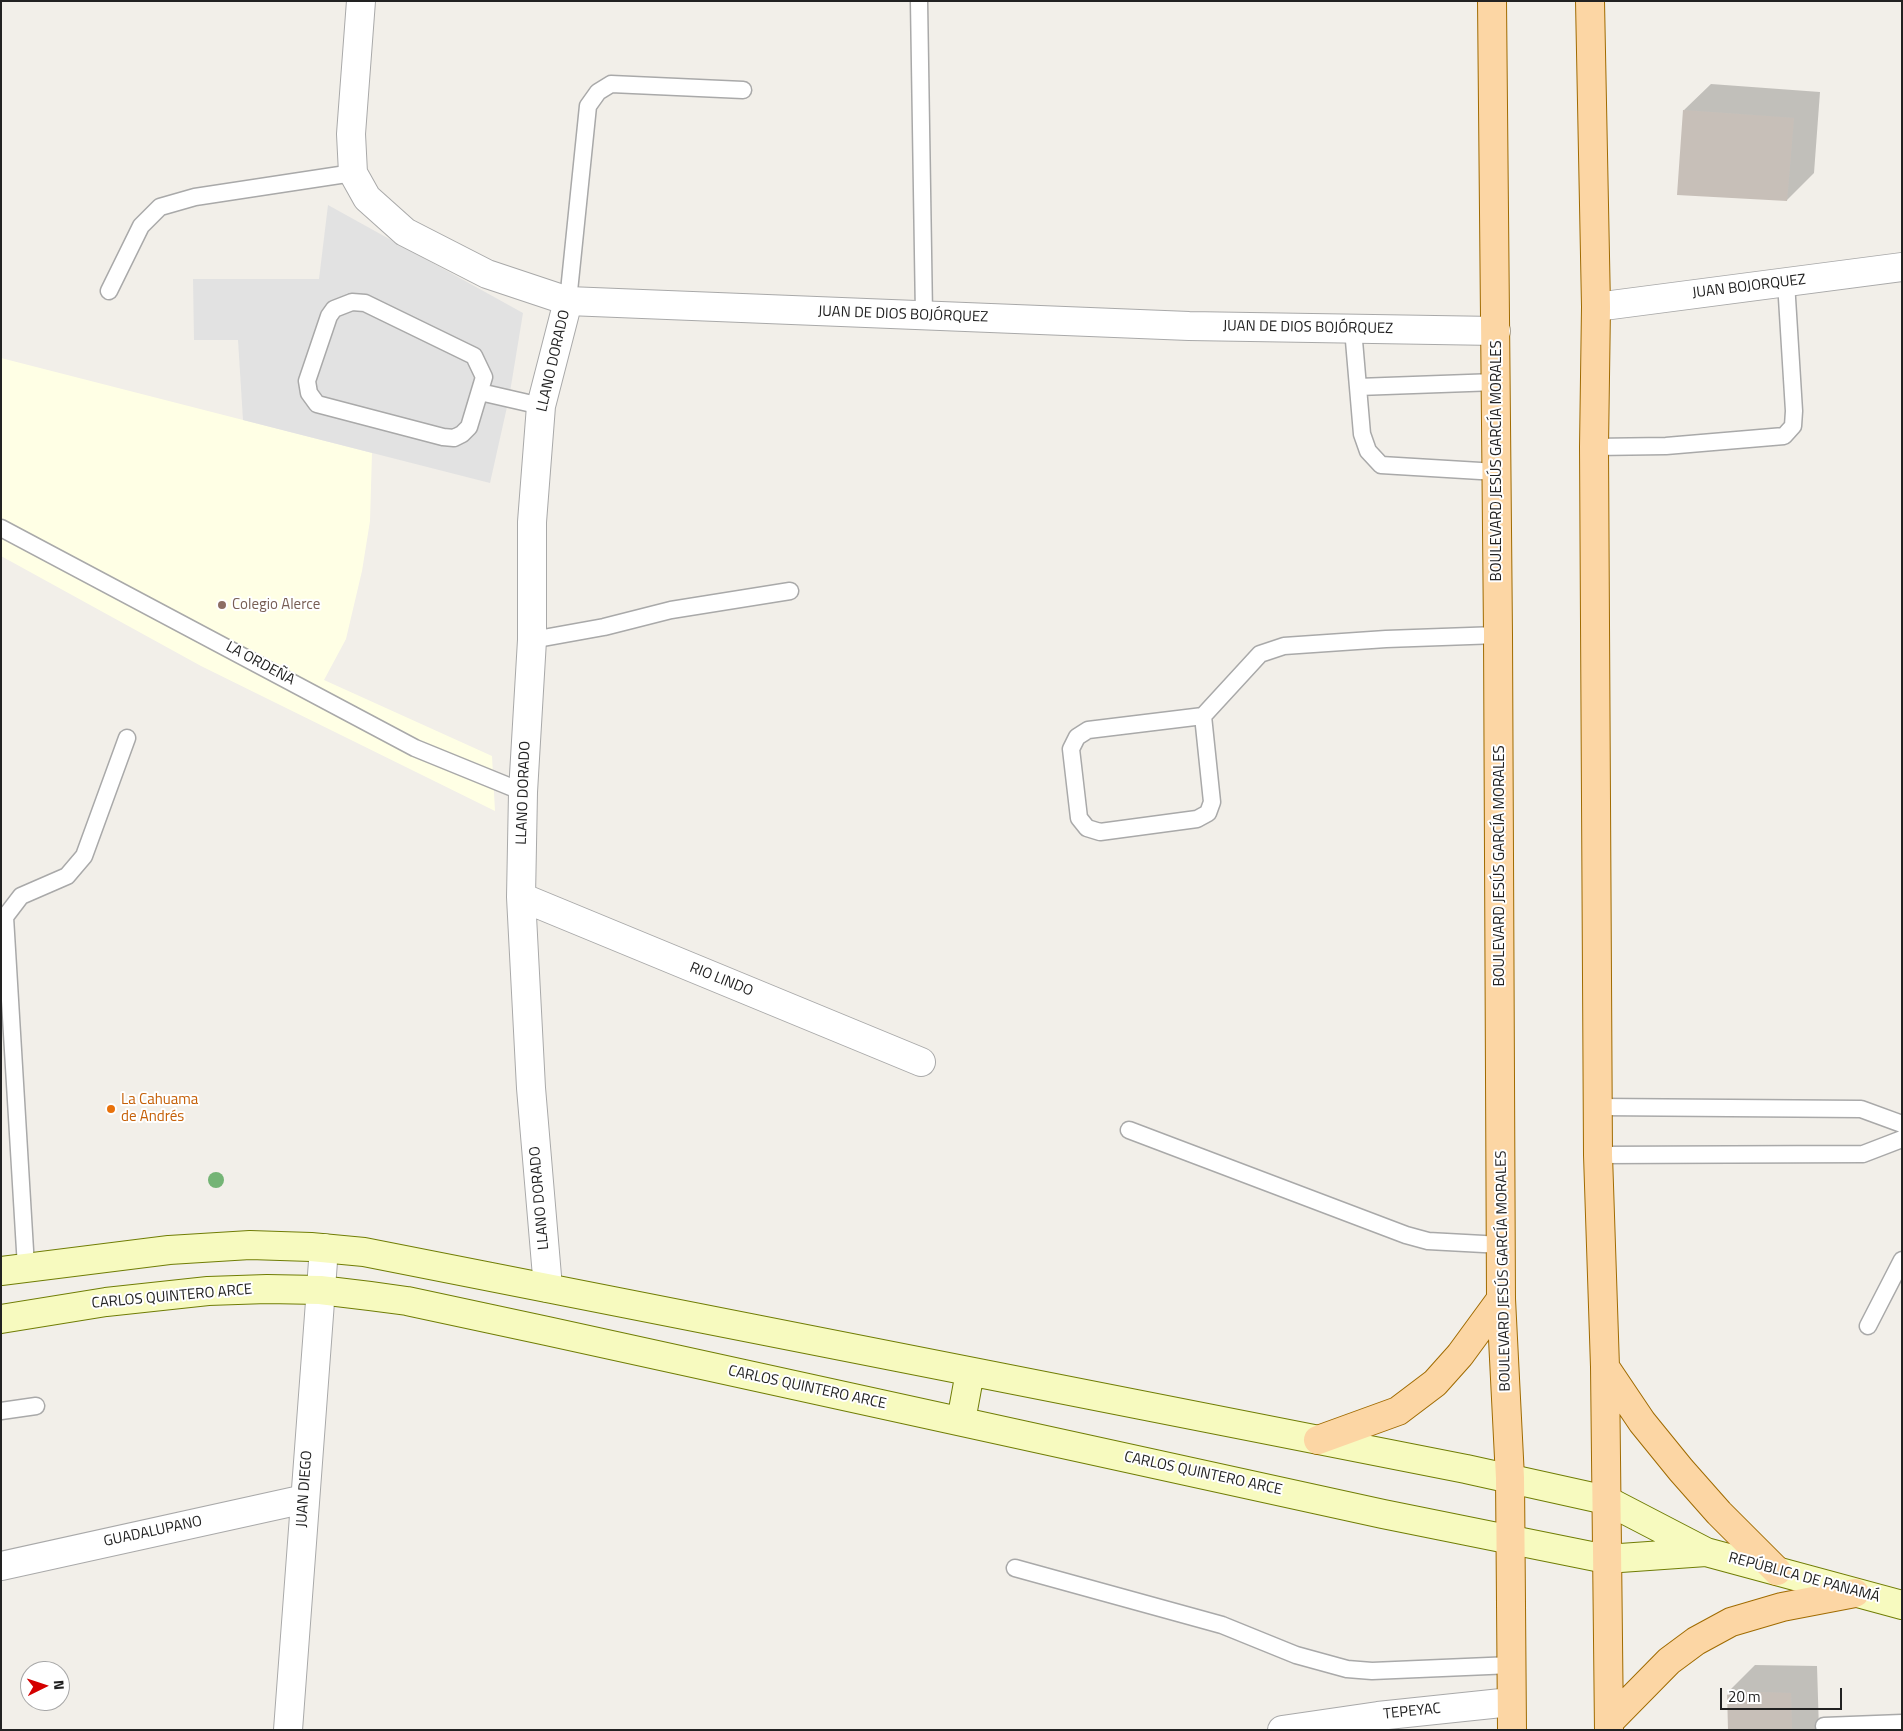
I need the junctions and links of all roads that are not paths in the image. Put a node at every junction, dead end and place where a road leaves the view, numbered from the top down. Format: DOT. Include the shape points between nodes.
graph roads {
  1 [pos="361,1"];
  2 [pos="919,1"];
  3 [pos="1492,1"];
  4 [pos="1590,1"];
  5 [pos="742,90"];
  6 [pos="353,173"];
  7 [pos="1902,267"];
  8 [pos="1786,282"];
  9 [pos="109,290"];
  10 [pos="568,302"];
  11 [pos="1596,307"];
  12 [pos="924,316"];
  13 [pos="1353,328"];
  14 [pos="1496,331"];
  15 [pos="1496,382"];
  16 [pos="1358,387"];
  17 [pos="480,392"];
  18 [pos="541,406"];
  19 [pos="1594,447"];
  20 [pos="1497,472"];
  21 [pos="1,528"];
  22 [pos="790,592"];
  23 [pos="1498,635"];
  24 [pos="532,640"];
  25 [pos="1203,716"];
  26 [pos="128,738"];
  27 [pos="523,792"];
  28 [pos="521,897"];
  29 [pos="921,1062"];
  30 [pos="1598,1107"];
  31 [pos="1902,1124"];
  32 [pos="1129,1130"];
  33 [pos="1902,1139"];
  34 [pos="1598,1155"];
  35 [pos="1502,1245"];
  36 [pos="324,1248"];
  37 [pos="1902,1260"];
  38 [pos="14,1269"];
  39 [pos="548,1288"];
  40 [pos="320,1290"];
  41 [pos="1501,1299"];
  42 [pos="1,1319"];
  43 [pos="1868,1326"];
  44 [pos="1604,1368"];
  45 [pos="970,1372"];
  46 [pos="36,1406"];
  47 [pos="1,1411"];
  48 [pos="961,1422"];
  49 [pos="1318,1440"];
  50 [pos="1510,1478"];
  51 [pos="305,1499"];
  52 [pos="1606,1500"];
  53 [pos="1511,1541"];
  54 [pos="1706,1552"];
  55 [pos="1606,1559"];
  56 [pos="1,1566"];
  57 [pos="1015,1568"];
  58 [pos="1777,1571"];
  59 [pos="1855,1593"];
  60 [pos="1902,1605"];
  61 [pos="1512,1665"];
  62 [pos="1512,1702"];
  63 [pos="1902,1723"];
  64 [pos="1609,1726"];
  65 [pos="1824,1726"];
  66 [pos="288,1730"];
  67 [pos="1282,1730"];
  68 [pos="1512,1730"];
  1 -- 6 [label="street" via="351,134"];
  2 -- 12 [label="lane"];
  3 -- 14 [label="main road, BOULEVARD JESÚS GARCÍA MORALES"];
  4 -- 11 [label="main road"];
  5 -- 10 [label="lane" via="611,84 598,92 588,106"];
  6 -- 9 [label="lane" via="195,197 160,207 141,226"];
  6 -- 10 [label="street, JUAN DE DIOS BOJÓRQUEZ" via="367,198 404,232 487,274"];
  7 -- 8 [label="street, JUAN BOJORQUEZ"];
  8 -- 11 [label="street, JUAN BOJORQUEZ"];
  8 -- 19 [label="lane" via="1794,411 1793,426 1784,436 1666,446"];
  10 -- 12 [label="street, JUAN DE DIOS BOJÓRQUEZ"];
  10 -- 18 [label="street, LLANO DORADO"];
  11 -- 19 [label="main road"];
  12 -- 13 [label="street, JUAN DE DIOS BOJÓRQUEZ" via="1189,326"];
  13 -- 14 [label="street, JUAN DE DIOS BOJÓRQUEZ"];
  13 -- 16 [label="lane"];
  14 -- 15 [label="main road, BOULEVARD JESÚS GARCÍA MORALES"];
  15 -- 16 [label="lane"];
  15 -- 20 [label="main road, BOULEVARD JESÚS GARCÍA MORALES"];
  16 -- 20 [label="lane" via="1362,434 1368,451 1381,465"];
  17 -- 17 [label="lane" via="484,377 474,356 365,303 352,302 334,310 329,316 307,381 309,393 317,404 454,438 469,427"];
  17 -- 18 [label="lane"];
  18 -- 24 [label="street, LLANO DORADO" via="532,522"];
  19 -- 30 [label="main road"];
  20 -- 23 [label="main road, BOULEVARD JESÚS GARCÍA MORALES"];
  21 -- 27 [label="lane, LA ORDEÑA" via="416,748"];
  22 -- 24 [label="lane" via="671,610"];
  23 -- 25 [label="lane" via="1284,646 1260,654"];
  23 -- 35 [label="main road, BOULEVARD JESÚS GARCÍA MORALES"];
  24 -- 27 [label="street, LLANO DORADO"];
  25 -- 25 [label="lane" via="1212,802 1208,813 1197,819 1100,832 1087,828 1079,818 1072,759 1071,749 1077,737 1088,730"];
  26 -- 38 [label="lane" via="84,856 67,876 21,896 5,917"];
  27 -- 28 [label="street, LLANO DORADO"];
  28 -- 29 [label="street, RIO LINDO"];
  28 -- 39 [label="street, LLANO DORADO" via="531,1088"];
  30 -- 31 [label="lane" via="1861,1109"];
  30 -- 34 [label="main road"];
  32 -- 35 [label="lane" via="1406,1236 1428,1241"];
  33 -- 34 [label="lane" via="1862,1154"];
  34 -- 44 [label="main road"];
  35 -- 41 [label="main road, BOULEVARD JESÚS GARCÍA MORALES"];
  36 -- 38 [label="main road" via="250,1245"];
  36 -- 39 [label="main road" via="364,1252"];
  36 -- 40 [label="street, JUAN DIEGO"];
  37 -- 43 [label="lane"];
  39 -- 45 [label="main road"];
  40 -- 42 [label="main road, CARLOS QUINTERO ARCE" via="208,1291 106,1302"];
  40 -- 48 [label="main road, CARLOS QUINTERO ARCE" via="407,1301"];
  40 -- 51 [label="street, JUAN DIEGO"];
  41 -- 49 [label="main road" via="1460,1356 1435,1383 1398,1411"];
  41 -- 50 [label="main road, BOULEVARD JESÚS GARCÍA MORALES"];
  44 -- 52 [label="main road"];
  44 -- 58 [label="main road" via="1681,1470"];
  45 -- 48 [label="main road"];
  45 -- 49 [label="main road"];
  46 -- 47 [label="lane"];
  48 -- 53 [label="main road, CARLOS QUINTERO ARCE"];
  49 -- 50 [label="main road"];
  50 -- 52 [label="main road"];
  50 -- 53 [label="main road, BOULEVARD JESÚS GARCÍA MORALES"];
  51 -- 56 [label="street, GUADALUPANO"];
  51 -- 66 [label="street, JUAN DIEGO"];
  52 -- 54 [label="main road, REPÚBLICA DE PANAMÁ"];
  52 -- 55 [label="main road"];
  53 -- 55 [label="main road, CARLOS QUINTERO ARCE"];
  53 -- 61 [label="main road, BOULEVARD JESÚS GARCÍA MORALES"];
  54 -- 55 [label="main road, REPÚBLICA DE PANAMÁ"];
  54 -- 58 [label="main road, REPÚBLICA DE PANAMÁ"];
  55 -- 64 [label="main road"];
  57 -- 61 [label="lane" via="1222,1625 1347,1670"];
  58 -- 59 [label="main road, REPÚBLICA DE PANAMÁ"];
  59 -- 60 [label="main road, REPÚBLICA DE PANAMÁ"];
  59 -- 64 [label="main road" via="1782,1607 1731,1622 1696,1641 1669,1661"];
  61 -- 62 [label="main road, BOULEVARD JESÚS GARCÍA MORALES"];
  62 -- 67 [label="street, TEPEYAC"];
  62 -- 68 [label="main road, BOULEVARD JESÚS GARCÍA MORALES"];
  63 -- 65 [label="lane"];
}
